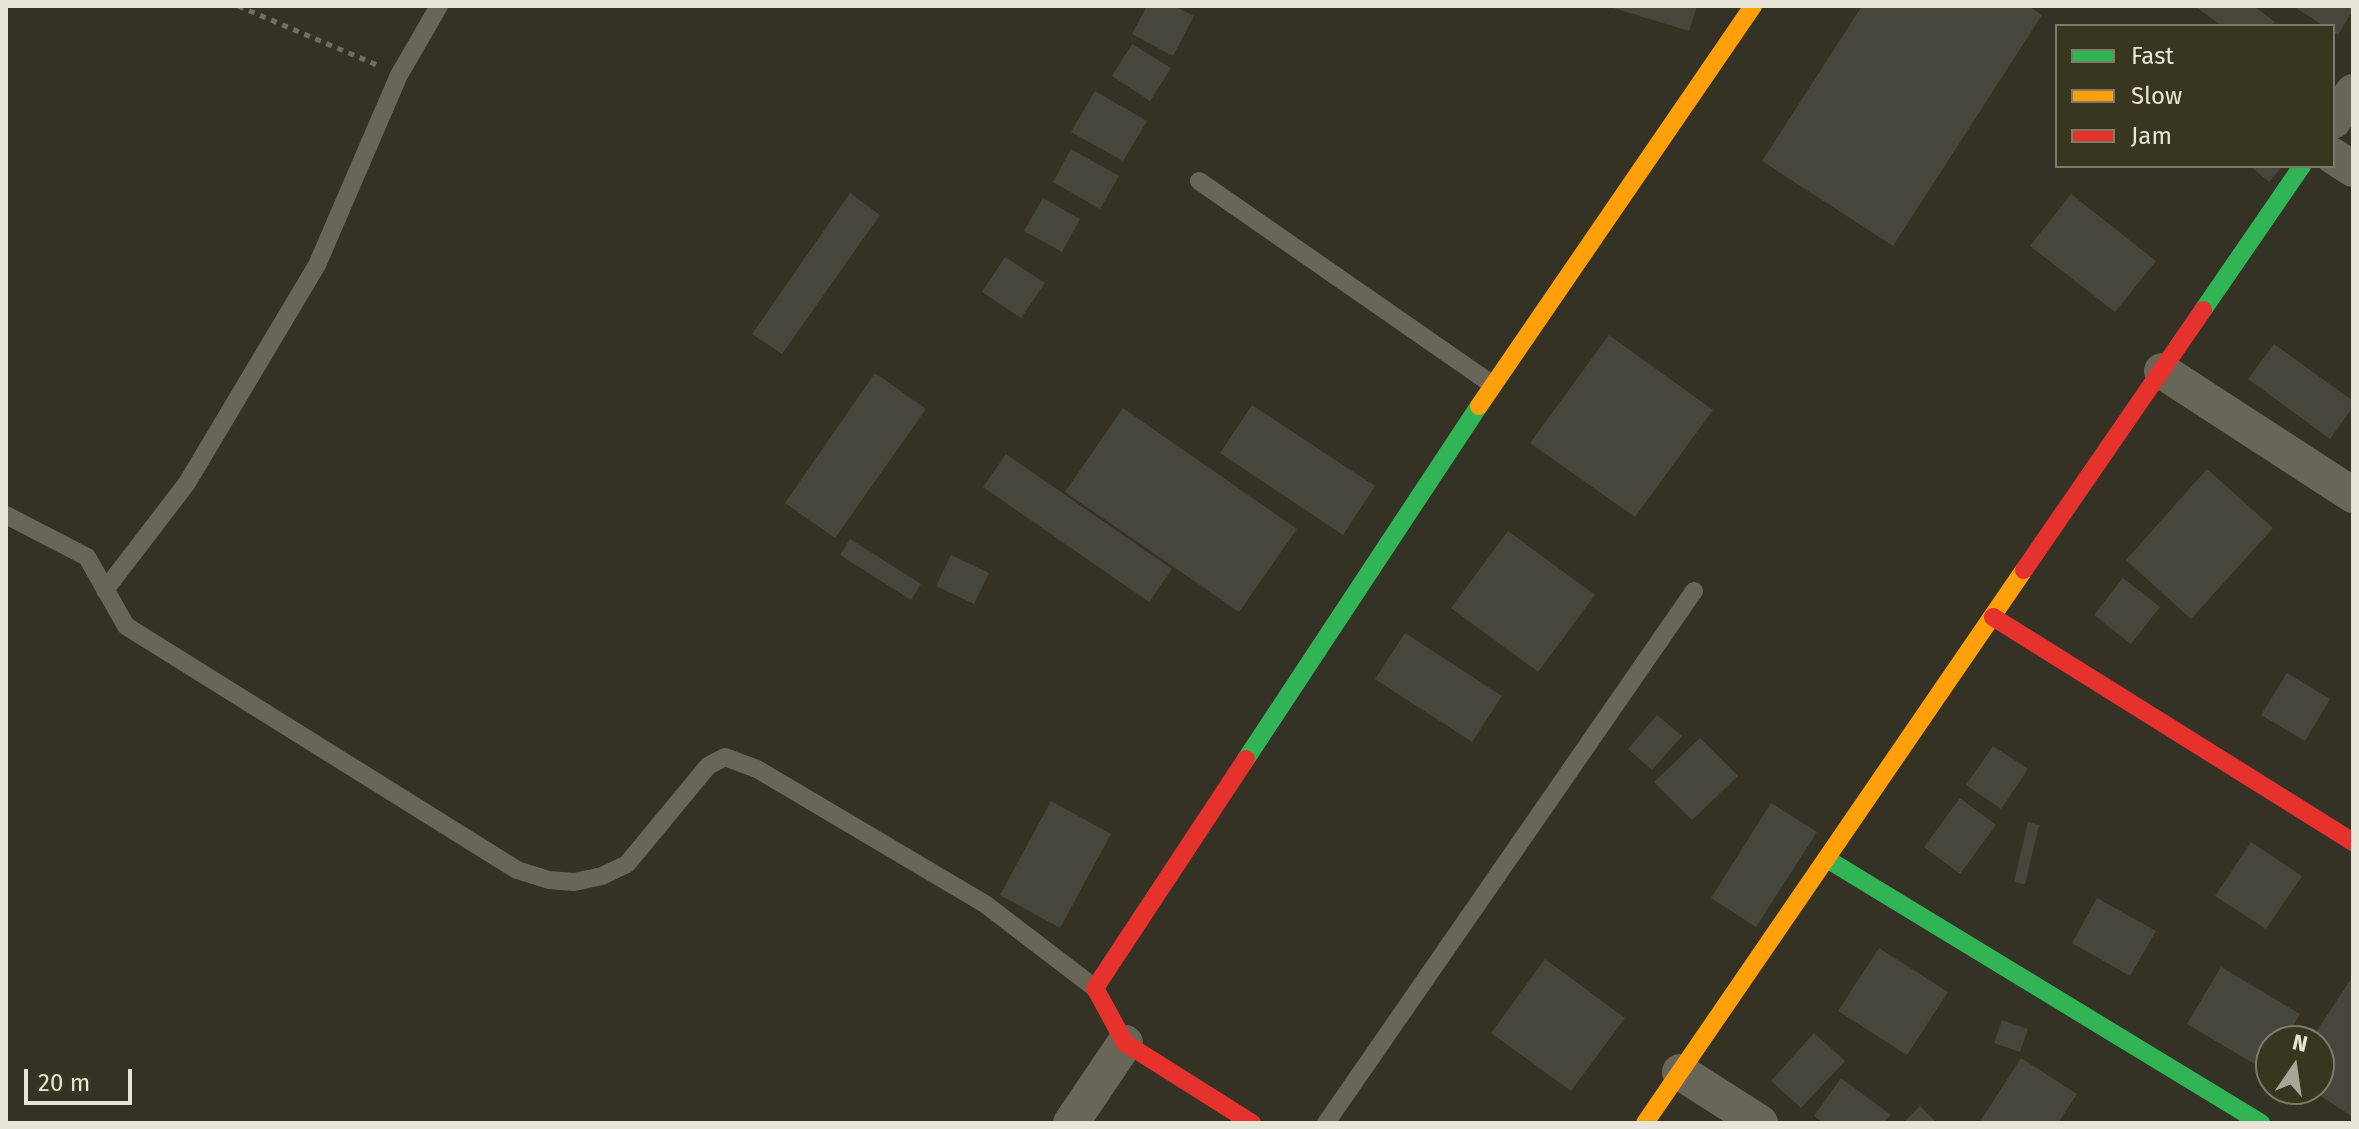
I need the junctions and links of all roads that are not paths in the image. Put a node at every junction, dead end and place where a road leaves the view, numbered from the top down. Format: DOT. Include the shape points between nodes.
graph roads {
  1 [pos="439,6"];
  2 [pos="1753,6"];
  3 [pos="2353,92"];
  4 [pos="2335,118"];
  5 [pos="2335,157"];
  6 [pos="2301,168"];
  7 [pos="2353,169"];
  8 [pos="1199,181"];
  9 [pos="2162,371"];
  10 [pos="1493,385"];
  11 [pos="2353,495"];
  12 [pos="6,515"];
  13 [pos="105,590"];
  14 [pos="1694,591"];
  15 [pos="1993,617"];
  16 [pos="2353,842"];
  17 [pos="1827,859"];
  18 [pos="1095,988"];
  19 [pos="1125,1043"];
  20 [pos="1680,1072"];
  21 [pos="1071,1123"];
  22 [pos="1252,1123"];
  23 [pos="1326,1123"];
  24 [pos="1645,1123"];
  25 [pos="1760,1123"];
  26 [pos="2261,1123"];
  1 -- 13 [label="lane" via="399,75 317,265 187,483"];
  2 -- 10 [label="street"];
  3 -- 4 [label="street"];
  5 -- 7 [label="street"];
  6 -- 9 [label="street"];
  8 -- 10 [label="lane"];
  9 -- 11 [label="street"];
  9 -- 15 [label="street"];
  10 -- 18 [label="street"];
  12 -- 13 [label="lane" via="87,557"];
  13 -- 18 [label="lane" via="126,626 517,870 574,882 627,864 708,766 725,757 757,769 985,904"];
  14 -- 23 [label="lane"];
  15 -- 16 [label="street"];
  15 -- 17 [label="street"];
  17 -- 20 [label="street"];
  17 -- 26 [label="street"];
  18 -- 19 [label="street"];
  19 -- 21 [label="street"];
  19 -- 22 [label="street"];
  20 -- 24 [label="street"];
  20 -- 25 [label="street"];
}
